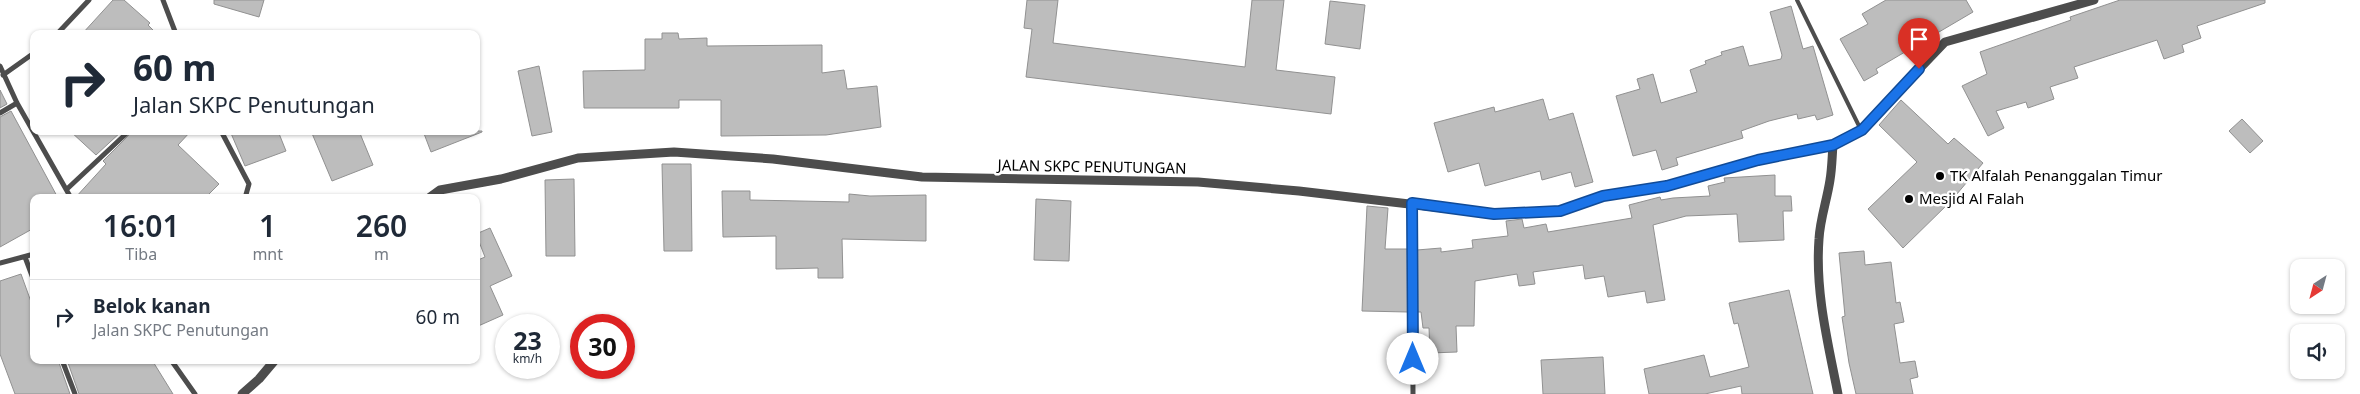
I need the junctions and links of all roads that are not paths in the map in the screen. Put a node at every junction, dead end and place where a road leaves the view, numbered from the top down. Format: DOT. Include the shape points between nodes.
graph roads {
  1 [pos="89,0"];
  2 [pos="163,0"];
  3 [pos="1797,0"];
  4 [pos="2093,0"];
  5 [pos="61,30"];
  6 [pos="174,30"];
  7 [pos="30,56"];
  8 [pos="0,66"];
  9 [pos="3,75"];
  10 [pos="17,103"];
  11 [pos="0,113"];
  12 [pos="30,125"];
  13 [pos="1862,130"];
  14 [pos="36,135"];
  15 [pos="125,135"];
  16 [pos="223,135"];
  17 [pos="1833,145"];
  18 [pos="67,189"];
  19 [pos="69,194"];
  20 [pos="246,194"];
  21 [pos="434,194"];
  22 [pos="1412,203"];
  23 [pos="30,255"];
  24 [pos="25,257"];
  25 [pos="0,263"];
  26 [pos="30,270"];
  27 [pos="64,364"];
  28 [pos="174,364"];
  29 [pos="272,364"];
  30 [pos="75,394"];
  31 [pos="195,394"];
  32 [pos="242,394"];
  33 [pos="1413,394"];
  34 [pos="1838,394"];
  1 -- 5 [label="street"];
  2 -- 6 [label="street"];
  3 -- 13 [label="lane"];
  4 -- 13 [label="street, JALAN SKPC PENUTUNGAN" via="1945,42"];
  7 -- 9 [label="street"];
  8 -- 9 [label="street"];
  9 -- 10 [label="street"];
  10 -- 11 [label="street"];
  10 -- 12 [label="street"];
  13 -- 17 [label="street, JALAN SKPC PENUTUNGAN"];
  14 -- 18 [label="street"];
  15 -- 18 [label="street"];
  16 -- 20 [label="street" via="249,184"];
  17 -- 22 [label="street, JALAN SKPC PENUTUNGAN" via="1758,160 1667,186 1603,196 1560,211 1494,214"];
  17 -- 34 [label="street" via="1819,240 1818,279"];
  18 -- 19 [label="street"];
  21 -- 22 [label="street, JALAN SKPC PENUTUNGAN" via="440,190 501,179 578,158 674,152 773,159 922,177 1198,182"];
  22 -- 33 [label="street"];
  23 -- 24 [label="street"];
  24 -- 25 [label="street"];
  24 -- 26 [label="street"];
  27 -- 30 [label="street"];
  28 -- 31 [label="street"];
  29 -- 32 [label="street"];
}
